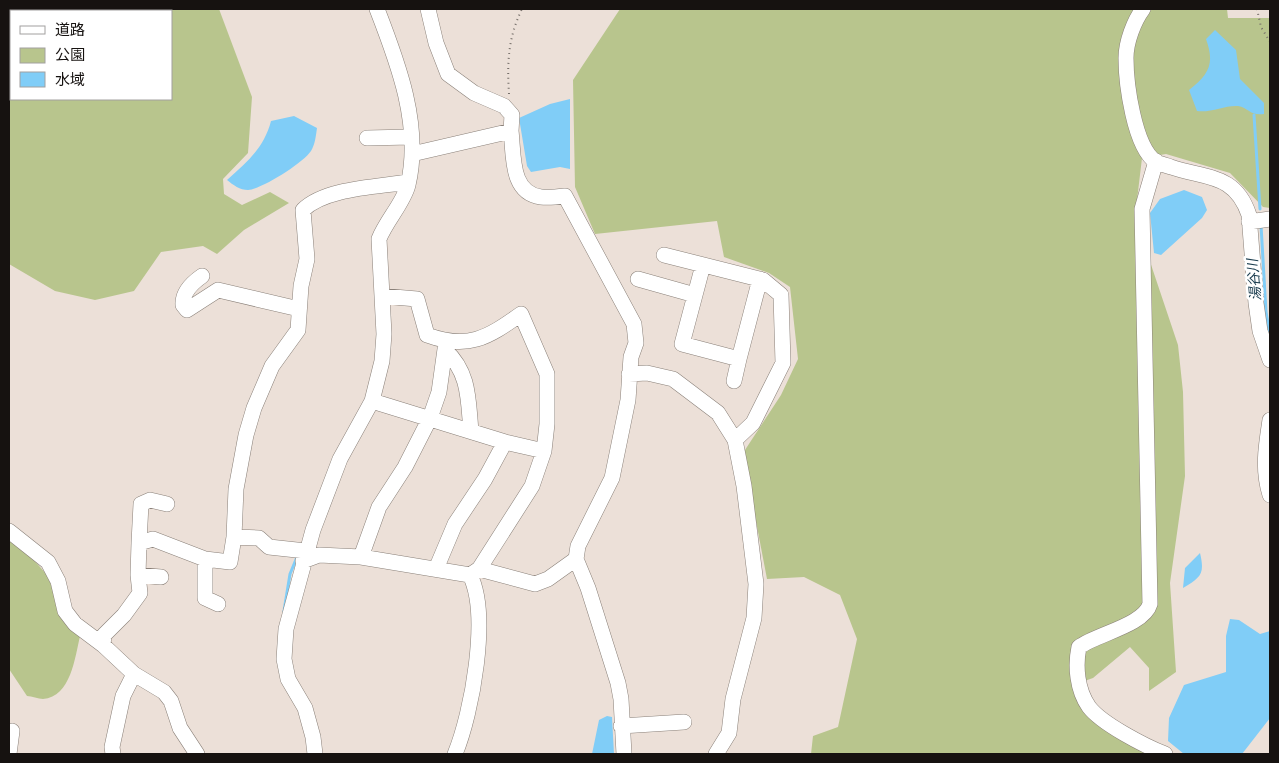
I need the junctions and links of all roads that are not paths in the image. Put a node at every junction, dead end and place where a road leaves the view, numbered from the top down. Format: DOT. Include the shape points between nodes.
graph roads {
  1 [pos="377,9"];
  2 [pos="428,9"];
  3 [pos="1143,9"];
  4 [pos="511,131"];
  5 [pos="410,137"];
  6 [pos="367,138"];
  7 [pos="412,154"];
  8 [pos="1156,162"];
  9 [pos="408,182"];
  10 [pos="1270,219"];
  11 [pos="1249,222"];
  12 [pos="664,255"];
  13 [pos="703,265"];
  14 [pos="202,276"];
  15 [pos="638,279"];
  16 [pos="760,280"];
  17 [pos="695,295"];
  18 [pos="382,296"];
  19 [pos="299,309"];
  20 [pos="446,346"];
  21 [pos="739,359"];
  22 [pos="1270,360"];
  23 [pos="629,374"];
  24 [pos="734,381"];
  25 [pos="372,401"];
  26 [pos="430,418"];
  27 [pos="1270,420"];
  28 [pos="471,431"];
  29 [pos="735,440"];
  30 [pos="505,442"];
  31 [pos="544,451"];
  32 [pos="1270,495"];
  33 [pos="167,504"];
  34 [pos="9,531"];
  35 [pos="234,537"];
  36 [pos="139,543"];
  37 [pos="305,556"];
  38 [pos="361,557"];
  39 [pos="205,559"];
  40 [pos="576,559"];
  41 [pos="436,569"];
  42 [pos="474,572"];
  43 [pos="138,575"];
  44 [pos="161,577"];
  45 [pos="218,604"];
  46 [pos="103,645"];
  47 [pos="134,674"];
  48 [pos="684,722"];
  49 [pos="621,726"];
  50 [pos="12,731"];
  51 [pos="9,754"];
  52 [pos="113,754"];
  53 [pos="197,754"];
  54 [pos="315,754"];
  55 [pos="455,754"];
  56 [pos="624,754"];
  57 [pos="716,754"];
  58 [pos="1165,754"];
  1 -- 5 [label="street" via="399,66"];
  2 -- 4 [label="street" via="448,74 474,92 504,106 511,114"];
  3 -- 8 [label="street" via="1135,20 1126,57 1134,119 1142,144"];
  4 -- 7 [label="street"];
  4 -- 23 [label="street" via="516,177 524,191 540,197 565,196 578,225 628,310 634,324 636,343"];
  5 -- 6 [label="street"];
  5 -- 7 [label="street"];
  7 -- 9 [label="street"];
  8 -- 11 [label="street" via="1219,179 1234,188 1244,199"];
  8 -- 58 [label="street" via="1142,209 1150,604 1139,619 1090,639 1079,647 1075,663 1082,692 1090,708 1142,744"];
  9 -- 18 [label="street" via="380,239"];
  9 -- 19 [label="street" via="331,195 312,202 303,210 307,259"];
  10 -- 11 [label="street"];
  11 -- 22 [label="street" via="1260,331"];
  12 -- 13 [label="street"];
  13 -- 16 [label="street"];
  13 -- 17 [label="street"];
  14 -- 19 [label="street" via="183,298 187,310 218,290"];
  15 -- 17 [label="street"];
  16 -- 21 [label="street"];
  16 -- 29 [label="street" via="781,295 783,363 753,423"];
  17 -- 21 [label="street" via="682,344"];
  18 -- 20 [label="street" via="417,299 427,335"];
  18 -- 25 [label="street" via="382,361"];
  19 -- 35 [label="street" via="298,330 272,366 246,435 236,489"];
  20 -- 26 [label="street" via="439,392"];
  20 -- 28 [label="street" via="457,361 467,387"];
  20 -- 31 [label="street" via="475,342 521,314 546,374"];
  21 -- 24 [label="street"];
  23 -- 29 [label="street" via="673,379 718,413"];
  23 -- 40 [label="street" via="624,426 612,478 578,546"];
  25 -- 26 [label="street"];
  25 -- 37 [label="street" via="340,459"];
  26 -- 28 [label="street"];
  26 -- 38 [label="street" via="405,467 379,507"];
  27 -- 32 [label="street" via="1265,451 1265,478"];
  28 -- 30 [label="street"];
  29 -- 57 [label="street" via="756,584 754,618 733,699 729,733"];
  30 -- 31 [label="street"];
  30 -- 41 [label="street" via="485,479 454,524"];
  31 -- 42 [label="street" via="532,486"];
  33 -- 36 [label="street" via="150,500 141,504"];
  34 -- 46 [label="street" via="48,562 58,581 65,611 75,624"];
  35 -- 37 [label="street" via="259,538 269,547"];
  35 -- 39 [label="street" via="230,562"];
  36 -- 39 [label="street" via="153,540"];
  36 -- 43 [label="street"];
  37 -- 38 [label="street"];
  37 -- 54 [label="street" via="286,629 284,658 288,678 305,708"];
  38 -- 41 [label="street"];
  39 -- 45 [label="street" via="205,598"];
  40 -- 42 [label="street" via="535,584"];
  40 -- 49 [label="street" via="618,683"];
  41 -- 42 [label="street"];
  42 -- 55 [label="street" via="480,626 463,735"];
  43 -- 44 [label="street"];
  43 -- 46 [label="street" via="140,593 104,635"];
  46 -- 47 [label="street"];
  47 -- 52 [label="street" via="124,696"];
  47 -- 53 [label="street" via="164,692 171,701 180,728"];
  48 -- 49 [label="street"];
  49 -- 56 [label="street"];
  50 -- 51 [label="street"];
}
